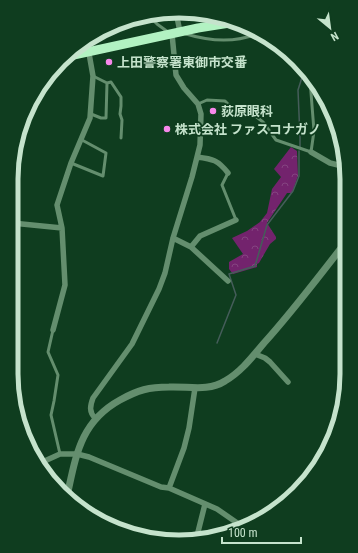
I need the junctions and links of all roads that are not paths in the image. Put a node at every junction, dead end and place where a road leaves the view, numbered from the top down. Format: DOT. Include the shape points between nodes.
graph roads {
  1 [pos="176,18"];
  2 [pos="153,20"];
  3 [pos="215,22"];
  4 [pos="176,33"];
  5 [pos="251,36"];
  6 [pos="87,47"];
  7 [pos="93,76"];
  8 [pos="107,83"];
  9 [pos="310,86"];
  10 [pos="198,104"];
  11 [pos="91,114"];
  12 [pos="121,138"];
  13 [pos="82,140"];
  14 [pos="311,152"];
  15 [pos="197,157"];
  16 [pos="71,163"];
  17 [pos="340,165"];
  18 [pos="228,173"];
  19 [pos="236,220"];
  20 [pos="18,224"];
  21 [pos="62,228"];
  22 [pos="172,238"];
  23 [pos="191,247"];
  24 [pos="340,250"];
  25 [pos="228,281"];
  26 [pos="53,330"];
  27 [pos="255,354"];
  28 [pos="288,382"];
  29 [pos="195,388"];
  30 [pos="95,418"];
  31 [pos="60,454"];
  32 [pos="77,454"];
  33 [pos="44,461"];
  34 [pos="168,488"];
  35 [pos="68,490"];
  36 [pos="205,504"];
  37 [pos="238,524"];
  38 [pos="197,534"];
  1 -- 4 [label="street"];
  2 -- 4 [label="lane"];
  3 -- 4 [label="highway"];
  4 -- 5 [label="lane" via="226,41"];
  4 -- 6 [label="highway"];
  4 -- 10 [label="street" via="176,75"];
  6 -- 7 [label="street"];
  7 -- 8 [label="lane"];
  7 -- 11 [label="street"];
  8 -- 11 [label="lane" via="106,118"];
  8 -- 12 [label="lane" via="111,82 121,97"];
  9 -- 14 [label="lane" via="314,131"];
  10 -- 14 [label="lane" via="207,100 225,101 230,106 250,112 263,122 276,140"];
  10 -- 15 [label="street" via="201,114"];
  11 -- 13 [label="street"];
  13 -- 16 [label="street"];
  13 -- 16 [label="lane" via="106,153 103,176"];
  14 -- 17 [label="street"];
  15 -- 18 [label="street" via="213,159"];
  15 -- 22 [label="street"];
  16 -- 21 [label="street" via="57,204"];
  18 -- 19 [label="lane" via="222,185"];
  19 -- 23 [label="street" via="200,236"];
  20 -- 21 [label="street"];
  21 -- 26 [label="street" via="65,285"];
  22 -- 23 [label="street"];
  22 -- 30 [label="street" via="165,273 142,326 90,405 90,411"];
  23 -- 25 [label="street"];
  24 -- 27 [label="street"];
  26 -- 31 [label="lane" via="48,352 58,375 51,415"];
  27 -- 28 [label="street" via="270,362"];
  27 -- 29 [label="street" via="225,382 206,388"];
  29 -- 30 [label="street" via="147,388 130,394"];
  29 -- 34 [label="street" via="184,448"];
  30 -- 32 [label="street"];
  31 -- 32 [label="street"];
  31 -- 33 [label="street"];
  32 -- 34 [label="street"];
  32 -- 35 [label="street"];
  34 -- 36 [label="street"];
  36 -- 37 [label="street"];
  36 -- 38 [label="street"];
}
